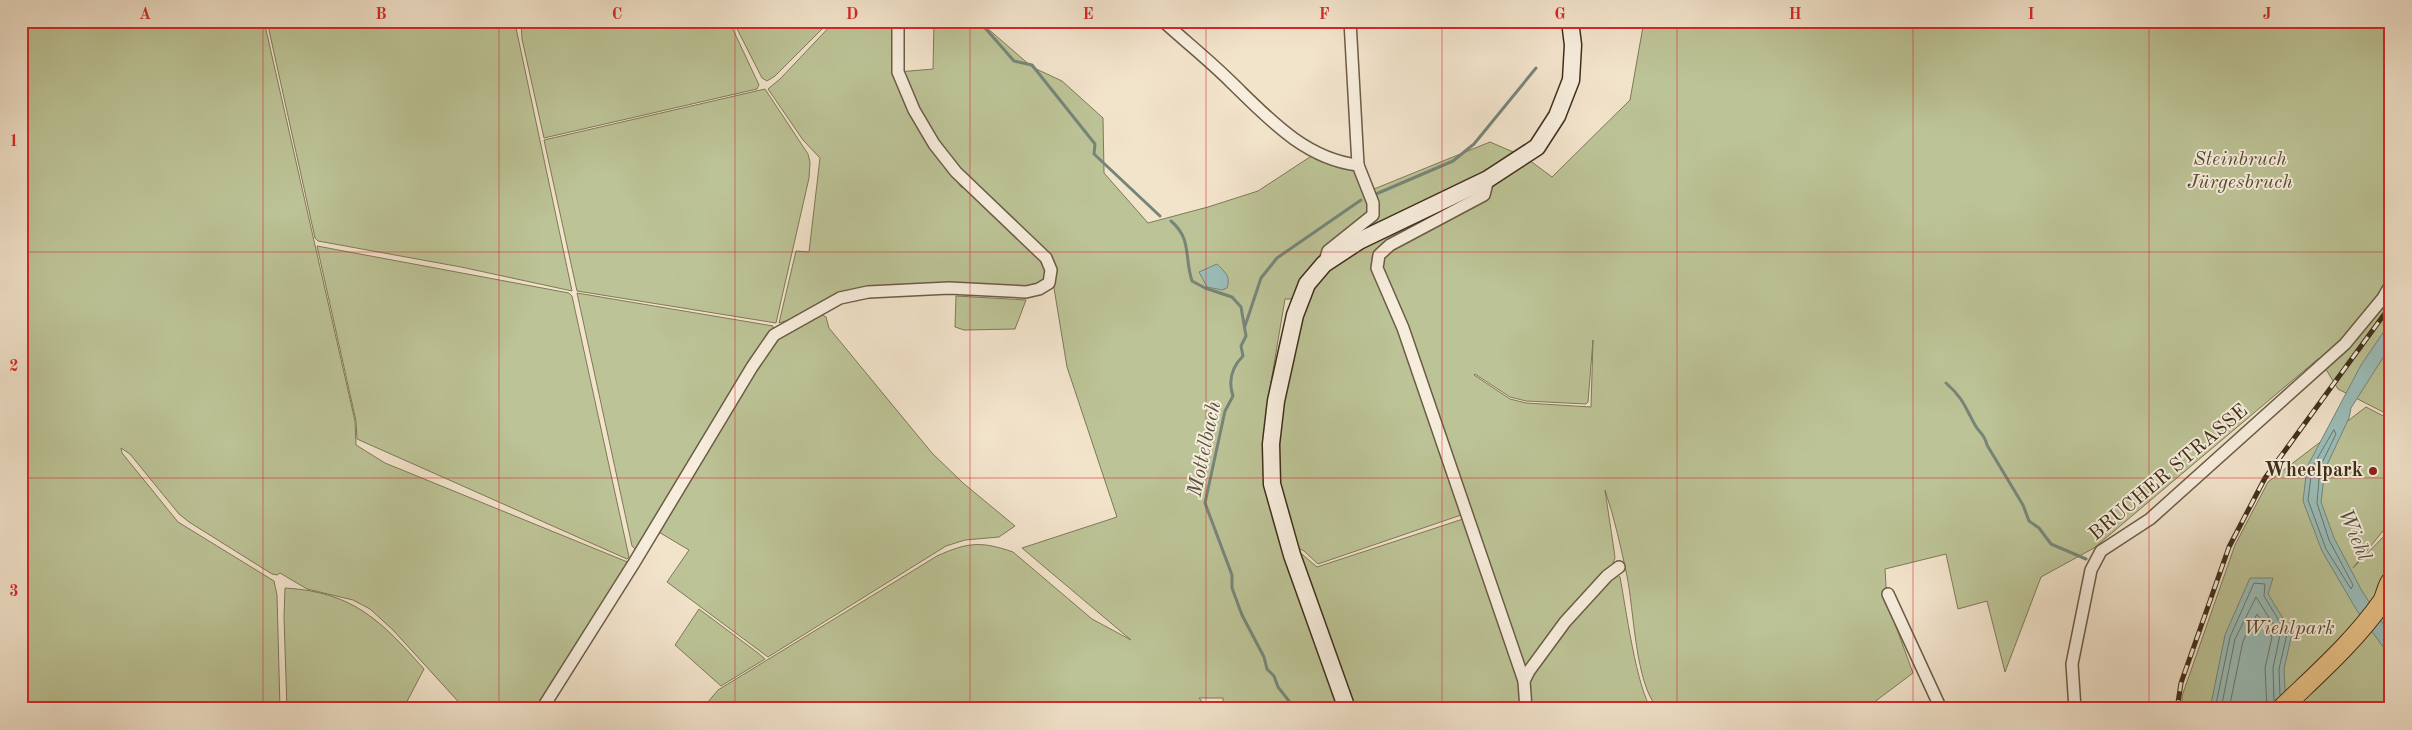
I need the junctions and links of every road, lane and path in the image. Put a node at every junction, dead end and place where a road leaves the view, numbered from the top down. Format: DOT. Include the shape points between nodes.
graph roads {
  1 [pos="898,21"];
  2 [pos="1163,21"];
  3 [pos="1350,21"];
  4 [pos="1570,21"];
  5 [pos="1358,165"];
  6 [pos="1488,180"];
  7 [pos="1324,264"];
  8 [pos="2391,284"];
  9 [pos="1619,567"];
  10 [pos="2391,581"];
  11 [pos="1888,594"];
  12 [pos="2387,599"];
  13 [pos="1524,681"];
  14 [pos="542,709"];
  15 [pos="1347,709"];
  16 [pos="1526,709"];
  17 [pos="1942,709"];
  18 [pos="2075,709"];
  19 [pos="2281,709"];
  1 -- 14 [label="street" via="898,72 914,110 956,172 1046,258 1051,270 1048,283 1026,292 950,288 868,292 840,298 774,335"];
  2 -- 5 [label="street" via="1282,130 1316,153"];
  3 -- 5 [label="street"];
  4 -- 6 [label="main road" via="1573,45 1571,80 1556,116 1537,147"];
  5 -- 7 [label="street" via="1373,204 1373,215 1328,251"];
  6 -- 7 [label="main road" via="1359,241"];
  6 -- 13 [label="street" via="1484,195 1390,245 1379,255 1377,268 1404,328"];
  7 -- 15 [label="main road" via="1307,284 1295,315 1270,444 1272,484 1292,555"];
  8 -- 18 [label="street, BRUCHER STRASSE" via="2346,344 2150,519 2101,551 2091,570 2072,664"];
  9 -- 13 [label="street" via="1564,622"];
  10 -- 12 [label="main road" via="2387,586"];
  11 -- 17 [label="street"];
  12 -- 19 [label="main road"];
  13 -- 16 [label="street"];
}
